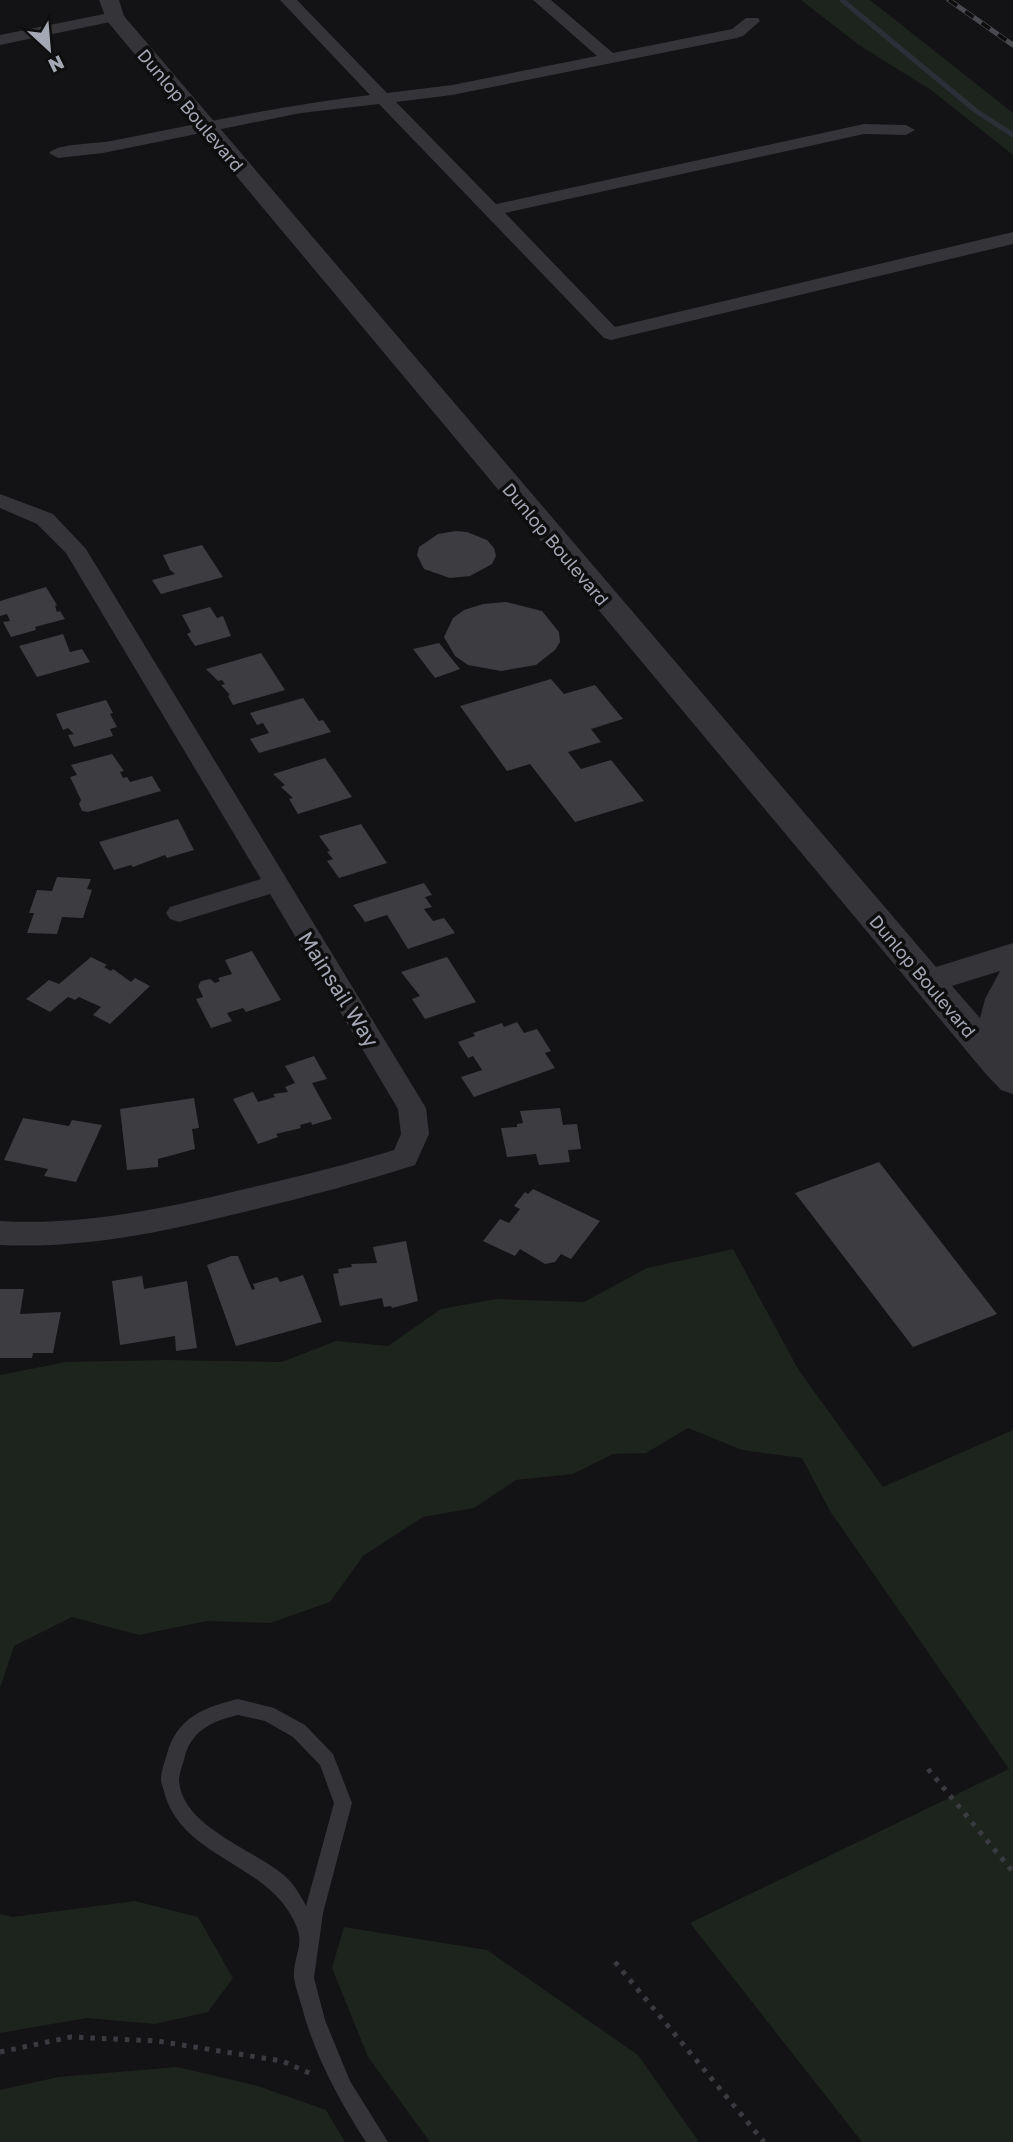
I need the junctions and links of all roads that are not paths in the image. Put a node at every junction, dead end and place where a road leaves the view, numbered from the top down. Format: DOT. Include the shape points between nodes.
graph roads {
  1 [pos="288,0"];
  2 [pos="541,0"];
  3 [pos="112,9"];
  4 [pos="752,21"];
  5 [pos="0,40"];
  6 [pos="609,58"];
  7 [pos="382,98"];
  8 [pos="206,128"];
  9 [pos="906,130"];
  10 [pos="58,153"];
  11 [pos="491,211"];
  12 [pos="1013,239"];
  13 [pos="0,500"];
  14 [pos="274,884"];
  15 [pos="179,913"];
  16 [pos="1013,955"];
  17 [pos="1013,977"];
  18 [pos="929,981"];
  19 [pos="1005,1073"];
  20 [pos="0,1233"];
  21 [pos="310,1936"];
  22 [pos="378,2142"];
  1 -- 7 [label="street"];
  2 -- 6 [label="street"];
  3 -- 5 [label="street"];
  3 -- 8 [label="street, Dunlop Boulevard"];
  4 -- 6 [label="street" via="737,33"];
  6 -- 7 [label="street" via="452,90"];
  7 -- 8 [label="street" via="301,108"];
  7 -- 11 [label="street"];
  8 -- 10 [label="street"];
  8 -- 18 [label="street, Dunlop Boulevard"];
  9 -- 11 [label="street" via="864,129"];
  11 -- 12 [label="street" via="611,334"];
  13 -- 14 [label="street, Mainsail Way" via="45,519 75,550"];
  14 -- 15 [label="street"];
  14 -- 20 [label="street, Mainsail Way" via="412,1108 415,1134 405,1157 166,1218 97,1230"];
  16 -- 18 [label="street"];
  17 -- 19 [label="street" via="994,1022"];
  18 -- 19 [label="street, Dunlop Boulevard"];
  21 -- 21 [label="lane" via="342,1803 327,1760 299,1731 268,1714 238,1707 213,1713 196,1722 177,1750 170,1780 178,1807 200,1830 282,1886"];
  21 -- 22 [label="lane" via="304,1978 316,2020 343,2088"];
}
